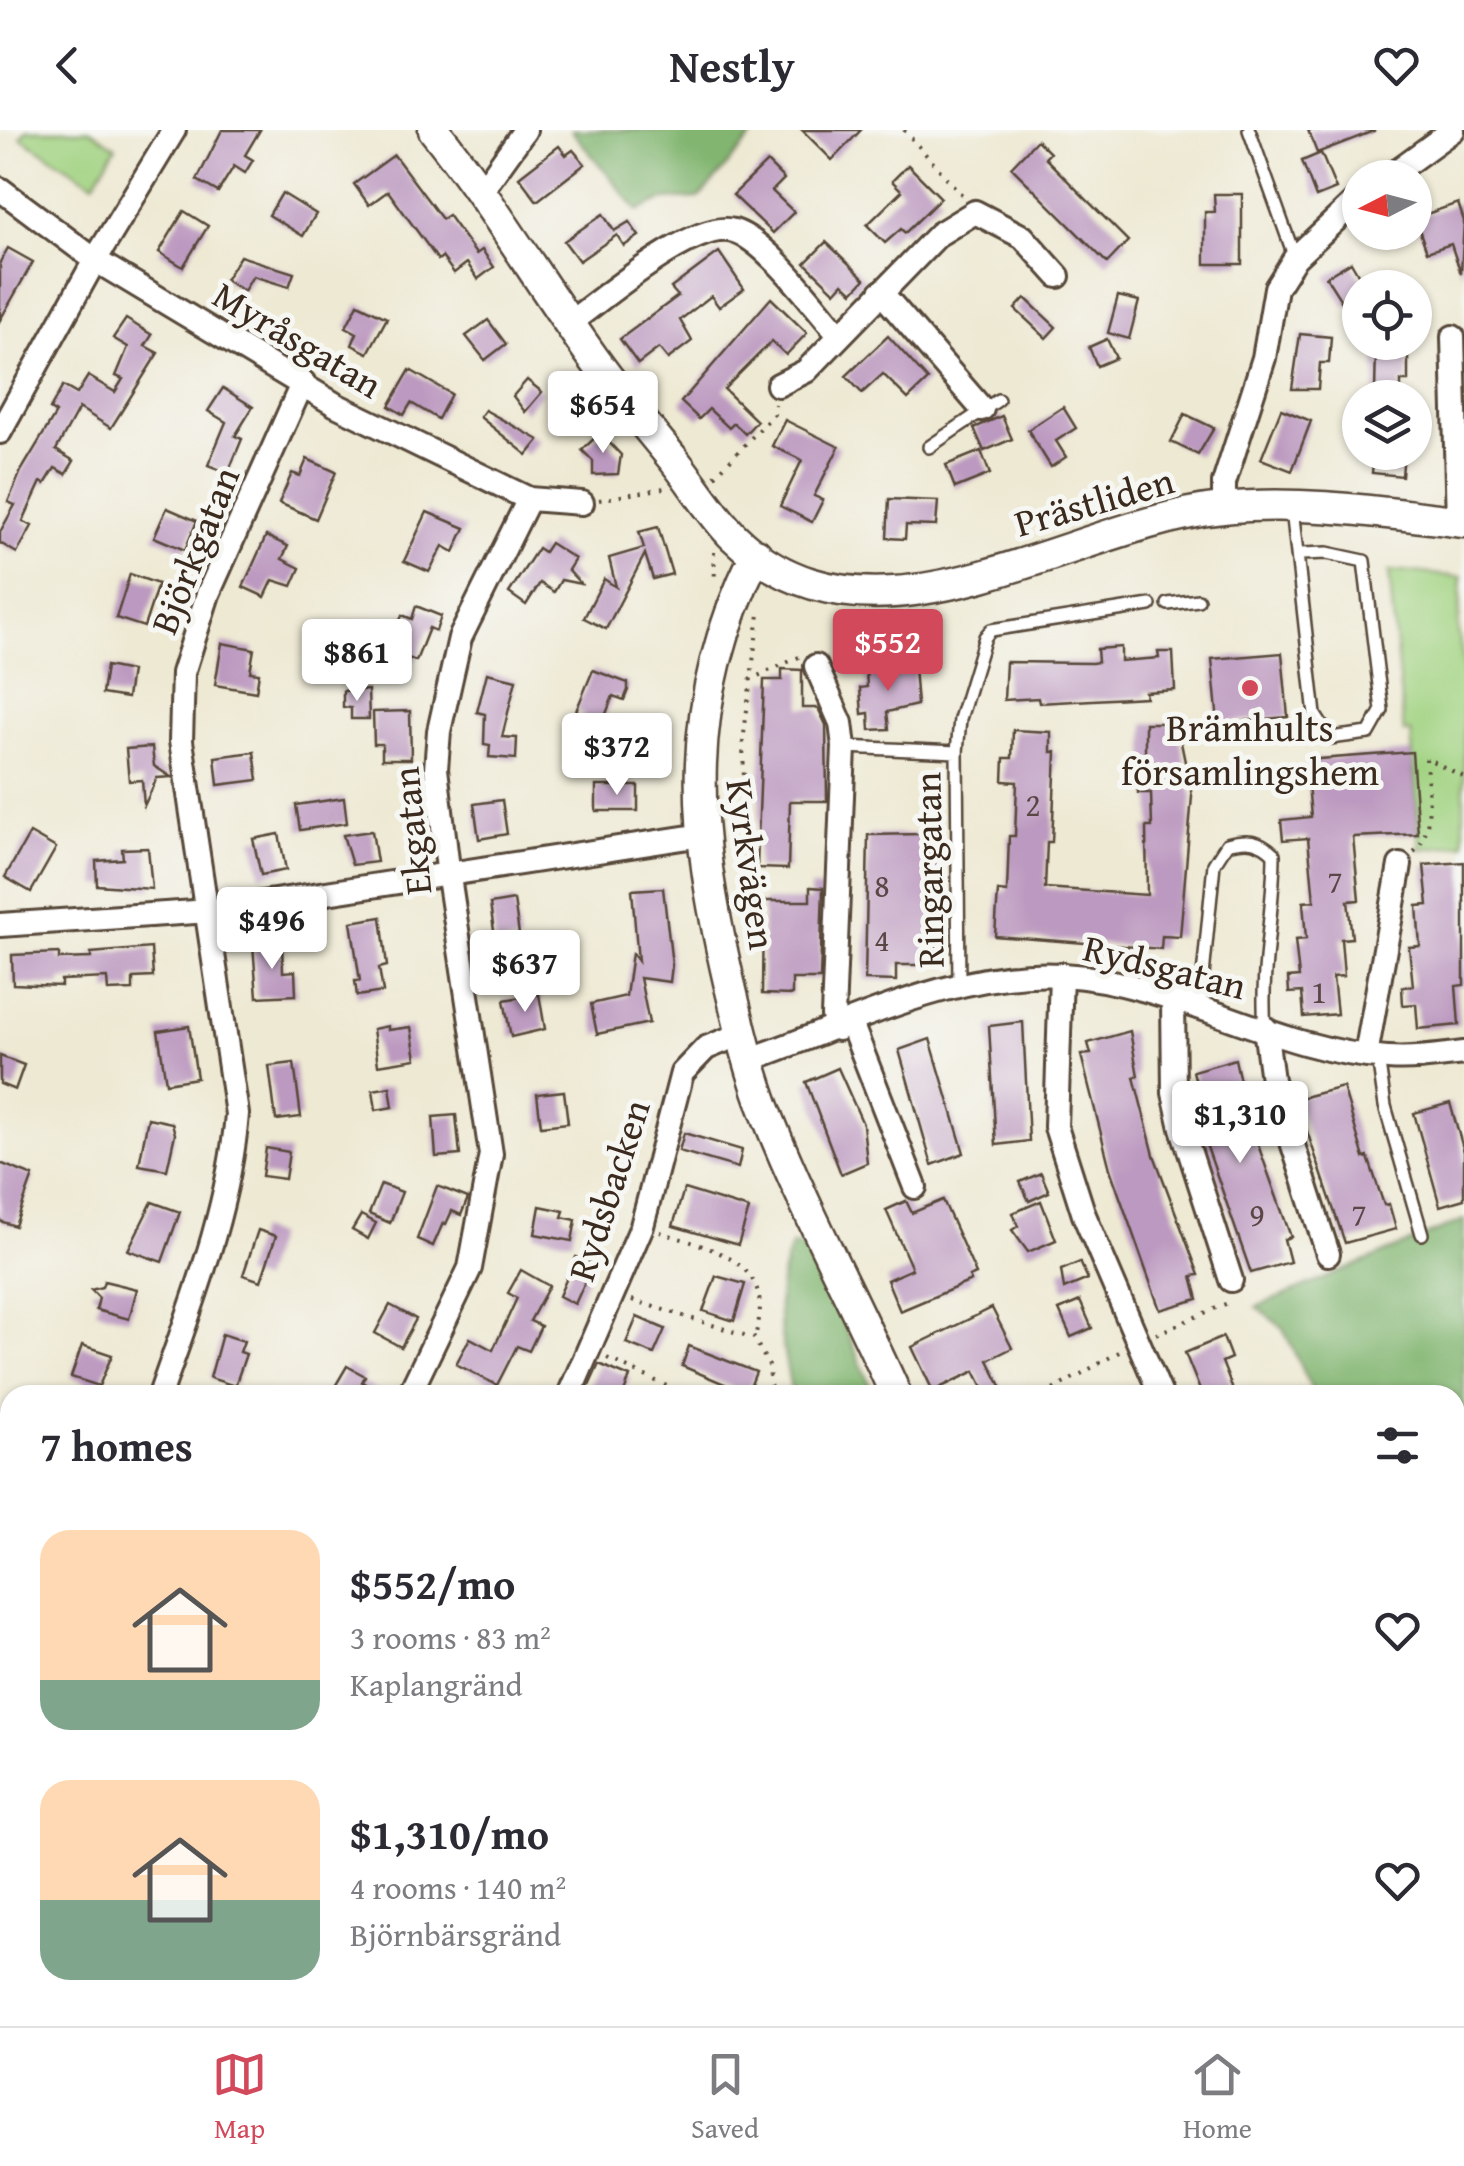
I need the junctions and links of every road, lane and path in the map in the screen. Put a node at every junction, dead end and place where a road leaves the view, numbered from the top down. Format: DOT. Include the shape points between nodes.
graph roads {
  1 [pos="174,130"];
  2 [pos="434,130"];
  3 [pos="525,130"];
  4 [pos="904,130"];
  5 [pos="1250,130"];
  6 [pos="1447,132"];
  7 [pos="1410,160"];
  8 [pos="0,190"];
  9 [pos="480,193"];
  10 [pos="975,212"];
  11 [pos="1342,213"];
  12 [pos="1295,258"];
  13 [pos="95,260"];
  14 [pos="1058,276"];
  15 [pos="880,292"];
  16 [pos="569,323"];
  17 [pos="838,333"];
  18 [pos="1454,337"];
  19 [pos="303,382"];
  20 [pos="778,385"];
  21 [pos="990,405"];
  22 [pos="0,432"];
  23 [pos="929,447"];
  24 [pos="528,499"];
  25 [pos="582,503"];
  26 [pos="1292,505"];
  27 [pos="1224,508"];
  28 [pos="1461,522"];
  29 [pos="756,554"];
  30 [pos="1300,554"];
  31 [pos="1198,600"];
  32 [pos="1150,604"];
  33 [pos="1168,604"];
  34 [pos="756,610"];
  35 [pos="816,666"];
  36 [pos="749,680"];
  37 [pos="844,747"];
  38 [pos="956,752"];
  39 [pos="1464,778"];
  40 [pos="702,835"];
  41 [pos="1400,865"];
  42 [pos="449,877"];
  43 [pos="210,911"];
  44 [pos="0,925"];
  45 [pos="748,946"];
  46 [pos="1062,974"];
  47 [pos="959,987"];
  48 [pos="1173,998"];
  49 [pos="1200,1006"];
  50 [pos="844,1026"];
  51 [pos="1266,1028"];
  52 [pos="745,1047"];
  53 [pos="1464,1053"];
  54 [pos="1372,1056"];
  55 [pos="916,1187"];
  56 [pos="642,1226"];
  57 [pos="1422,1234"];
  58 [pos="1328,1254"];
  59 [pos="1231,1280"];
  60 [pos="614,1293"];
  61 [pos="754,1338"];
  62 [pos="1139,1341"];
  63 [pos="589,1350"];
  64 [pos="163,1385"];
  65 [pos="414,1385"];
  66 [pos="573,1385"];
  67 [pos="664,1385"];
  68 [pos="771,1385"];
  69 [pos="891,1385"];
  70 [pos="1062,1385"];
  71 [pos="1157,1385"];
  1 -- 13 [label="street"];
  2 -- 9 [label="street"];
  3 -- 9 [label="street"];
  4 -- 10 [label="path"];
  5 -- 12 [label="lane"];
  6 -- 7 [label="street"];
  8 -- 13 [label="street, Myråsgatan"];
  9 -- 16 [label="street"];
  10 -- 14 [label="street" via="1023,238"];
  10 -- 15 [label="street" via="940,234"];
  11 -- 12 [label="street"];
  12 -- 27 [label="street" via="1276,288 1264,358 1224,483"];
  13 -- 19 [label="street, Myråsgatan"];
  13 -- 22 [label="street"];
  15 -- 17 [label="street"];
  15 -- 21 [label="street"];
  16 -- 17 [label="street" via="701,233 732,230 753,243"];
  16 -- 29 [label="street" via="714,513"];
  17 -- 20 [label="street" via="806,371"];
  18 -- 28 [label="street"];
  19 -- 24 [label="street, Myråsgatan" via="410,445"];
  19 -- 43 [label="street, Björkgatan" via="208,594 183,673 181,741"];
  21 -- 23 [label="lane"];
  24 -- 25 [label="street, Myråsgatan"];
  24 -- 42 [label="street, Ekgatan" via="460,638 444,699 436,769"];
  26 -- 27 [label="street, Prästliden"];
  26 -- 28 [label="street, Prästliden"];
  26 -- 30 [label="lane"];
  27 -- 29 [label="street, Prästliden" via="1116,532 978,578 885,593 843,592 796,578"];
  29 -- 40 [label="street, Kyrkvägen" via="735,598 713,680 698,772"];
  30 -- 30 [label="lane" via="1316,715 1330,738 1368,733 1382,710 1364,561"];
  31 -- 33 [label="lane"];
  32 -- 38 [label="lane, Ringargatan" via="991,630"];
  34 -- 36 [label="path"];
  35 -- 36 [label="path" via="791,658"];
  35 -- 37 [label="street" via="841,723"];
  36 -- 45 [label="path" via="742,783"];
  37 -- 38 [label="lane, Ringargatan"];
  37 -- 50 [label="street" via="833,1016"];
  38 -- 47 [label="lane, Ringargatan"];
  39 -- 41 [label="path" via="1426,758 1422,844"];
  40 -- 42 [label="street"];
  40 -- 52 [label="street, Kyrkvägen"];
  41 -- 54 [label="street"];
  42 -- 43 [label="street"];
  42 -- 65 [label="street, Ekgatan" via="491,1154 470,1268"];
  43 -- 44 [label="street"];
  43 -- 64 [label="street, Björkgatan" via="237,1114 233,1162"];
  46 -- 47 [label="street, Rydsgatan"];
  46 -- 48 [label="street, Rydsgatan"];
  46 -- 62 [label="street" via="1056,1126 1084,1216"];
  47 -- 50 [label="street, Rydsgatan"];
  48 -- 49 [label="street, Rydsgatan"];
  48 -- 59 [label="street" via="1174,1093"];
  49 -- 51 [label="street, Rydsgatan"];
  49 -- 51 [label="lane" via="1214,864 1226,844 1264,844 1274,854 1262,993"];
  50 -- 52 [label="street, Rydsgatan"];
  50 -- 55 [label="street"];
  51 -- 54 [label="street, Rydsgatan"];
  51 -- 58 [label="street" via="1272,1080"];
  52 -- 56 [label="street, Rydsbacken" via="706,1048 682,1073"];
  52 -- 69 [label="street, Kyrkvägen" via="769,1121"];
  53 -- 54 [label="street, Rydsgatan"];
  54 -- 57 [label="lane"];
  56 -- 60 [label="street, Rydsbacken"];
  56 -- 61 [label="path" via="736,1259 758,1287"];
  59 -- 62 [label="path" via="1239,1298"];
  60 -- 61 [label="path"];
  60 -- 63 [label="street, Rydsbacken"];
  61 -- 68 [label="path" via="770,1366"];
  62 -- 70 [label="path"];
  62 -- 71 [label="street"];
  63 -- 66 [label="street, Rydsbacken"];
  63 -- 67 [label="path"];
}
